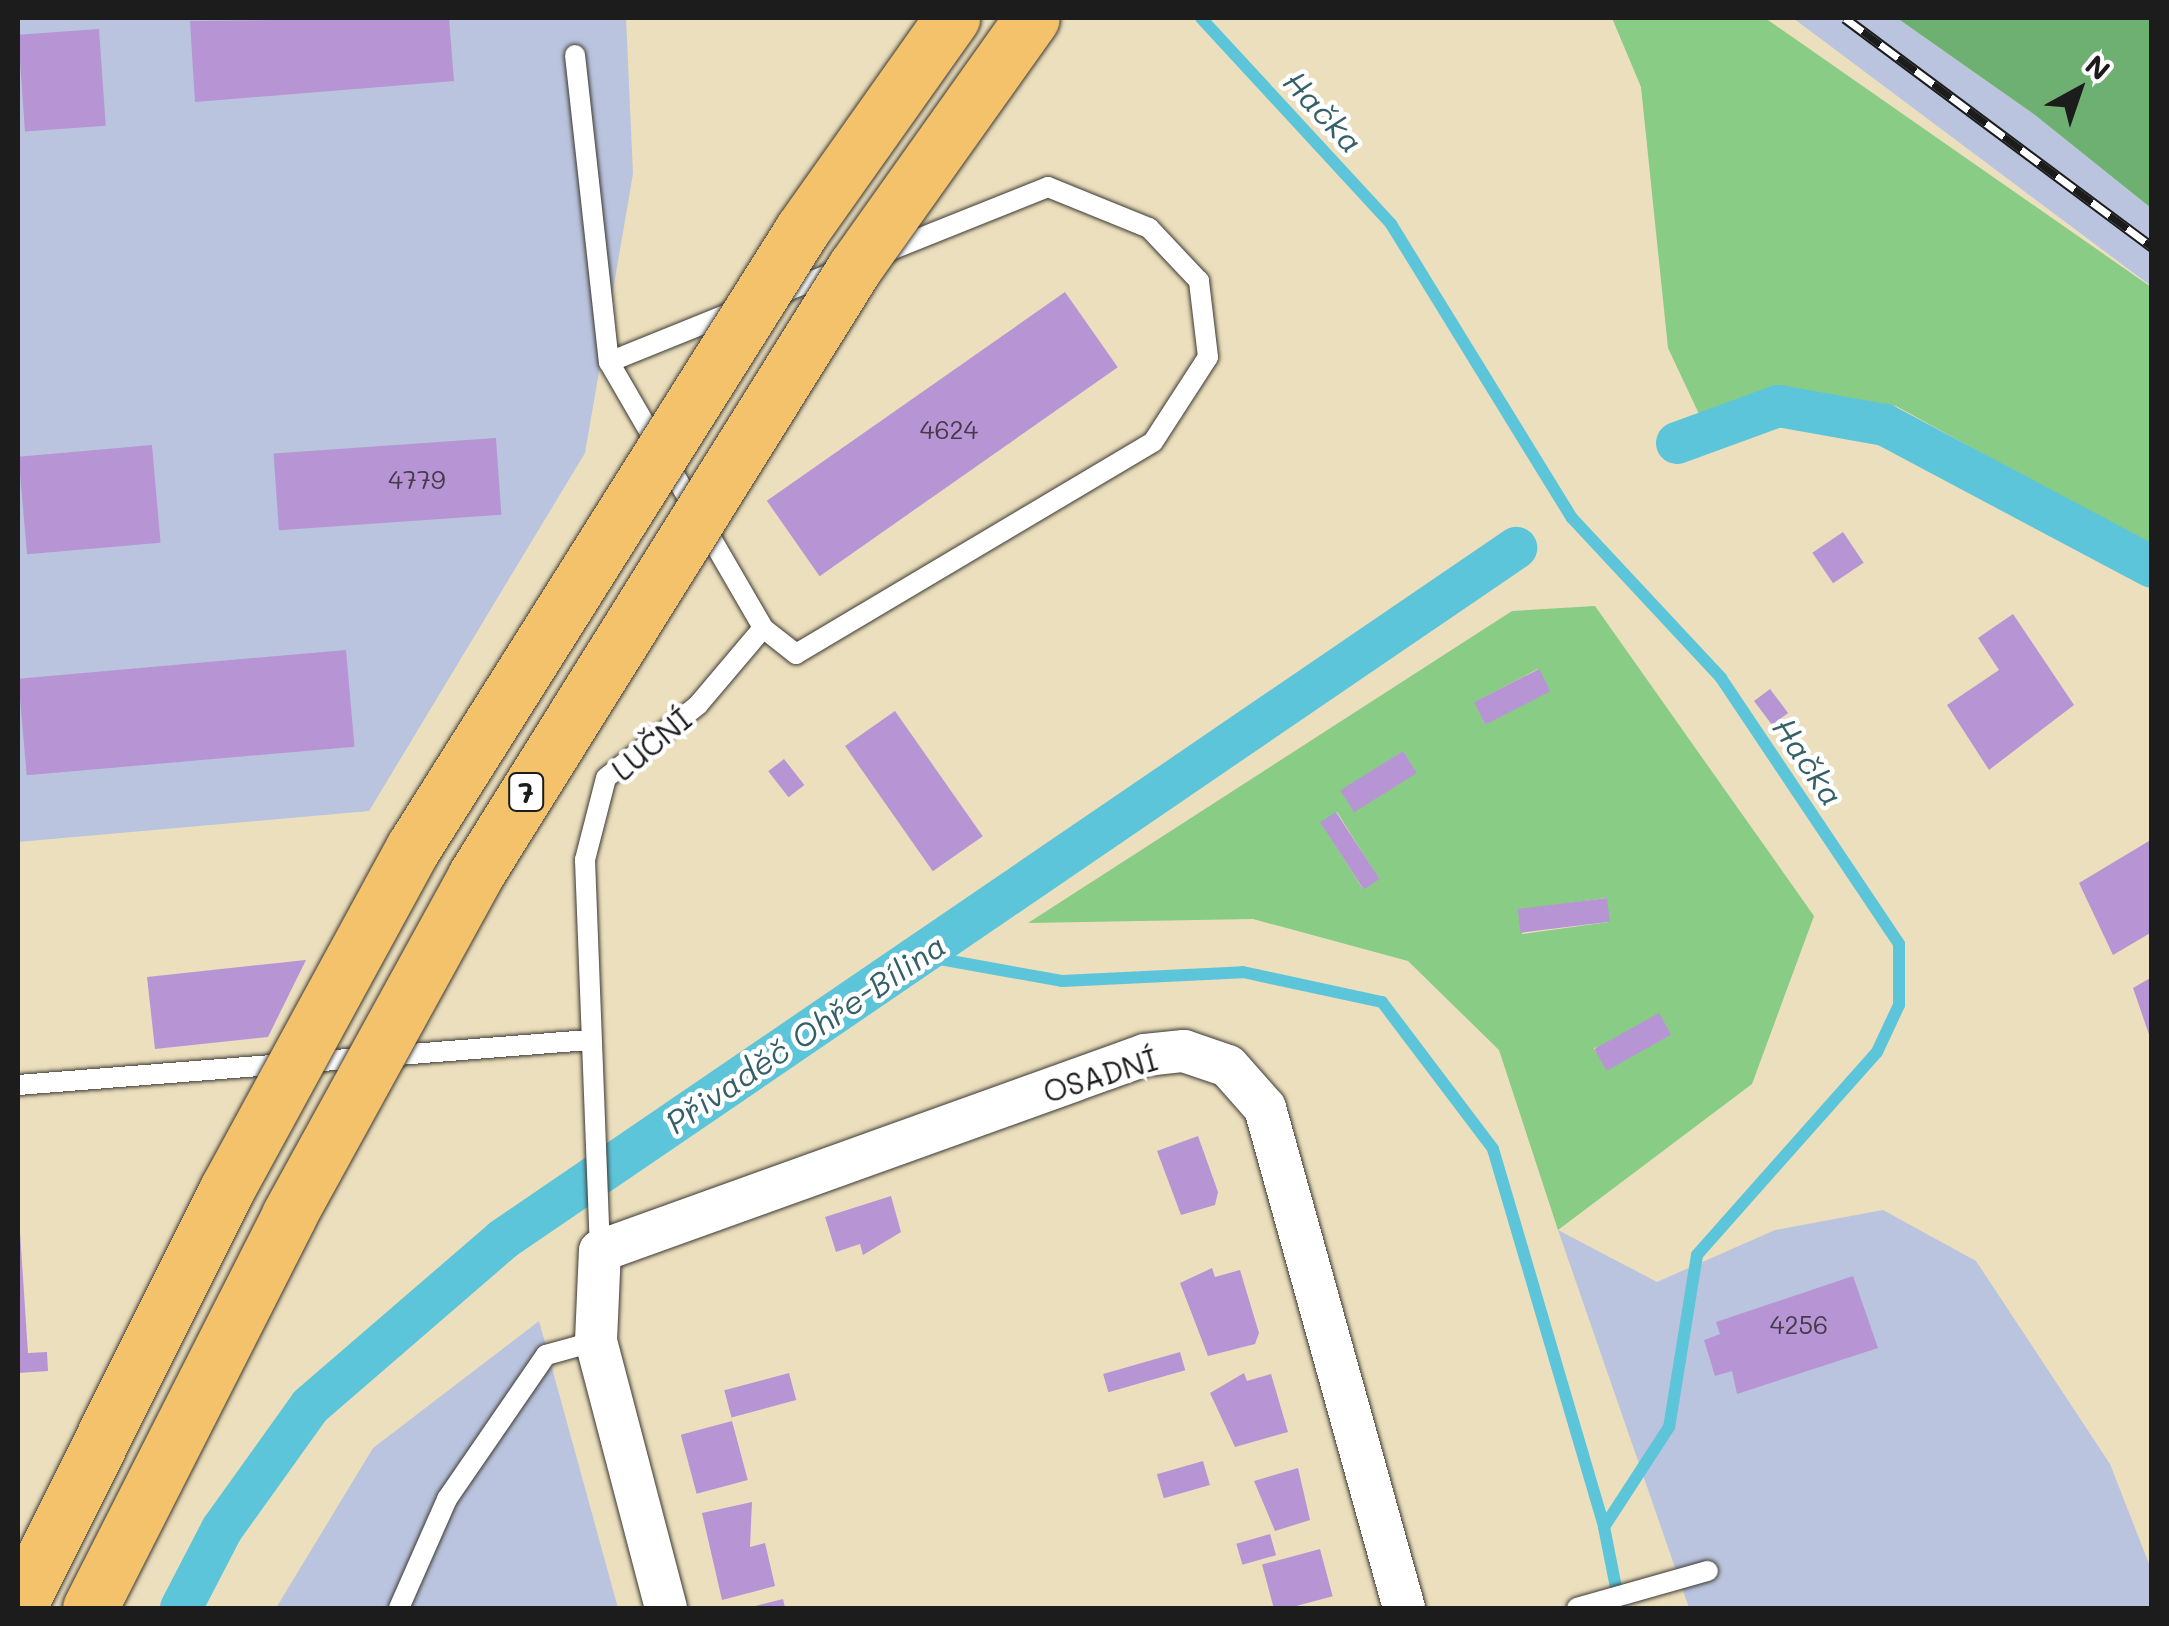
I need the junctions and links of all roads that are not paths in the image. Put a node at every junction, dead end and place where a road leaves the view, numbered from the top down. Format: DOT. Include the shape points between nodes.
graph roads {
  1 [pos="952,18"];
  2 [pos="1032,18"];
  3 [pos="575,55"];
  4 [pos="608,362"];
  5 [pos="764,628"];
  6 [pos="590,1040"];
  7 [pos="18,1085"];
  8 [pos="600,1251"];
  9 [pos="596,1341"];
  10 [pos="1708,1571"];
  11 [pos="18,1608"];
  12 [pos="90,1608"];
  13 [pos="399,1608"];
  14 [pos="666,1608"];
  15 [pos="1404,1608"];
  16 [pos="1577,1608"];
  1 -- 11 [label="highway, 7, bridge" via="791,247 413,848 218,1207"];
  2 -- 12 [label="highway, 7, bridge" via="855,267 475,876 271,1249"];
  3 -- 4 [label="lane"];
  4 -- 5 [label="lane"];
  4 -- 5 [label="lane" via="1048,188 1150,228 1198,281 1208,357 1154,442 796,654"];
  5 -- 6 [label="lane, LUČNÍ" via="698,705 606,778 585,860"];
  6 -- 7 [label="lane"];
  6 -- 8 [label="lane, LUČNÍ" via="598,1089"];
  8 -- 9 [label="street, LUČNÍ"];
  8 -- 15 [label="street, OSADNÍ" via="1145,1055 1184,1051 1228,1066 1265,1108"];
  9 -- 13 [label="lane" via="546,1356 447,1499"];
  9 -- 14 [label="street, LUČNÍ"];
  10 -- 16 [label="lane"];
}
